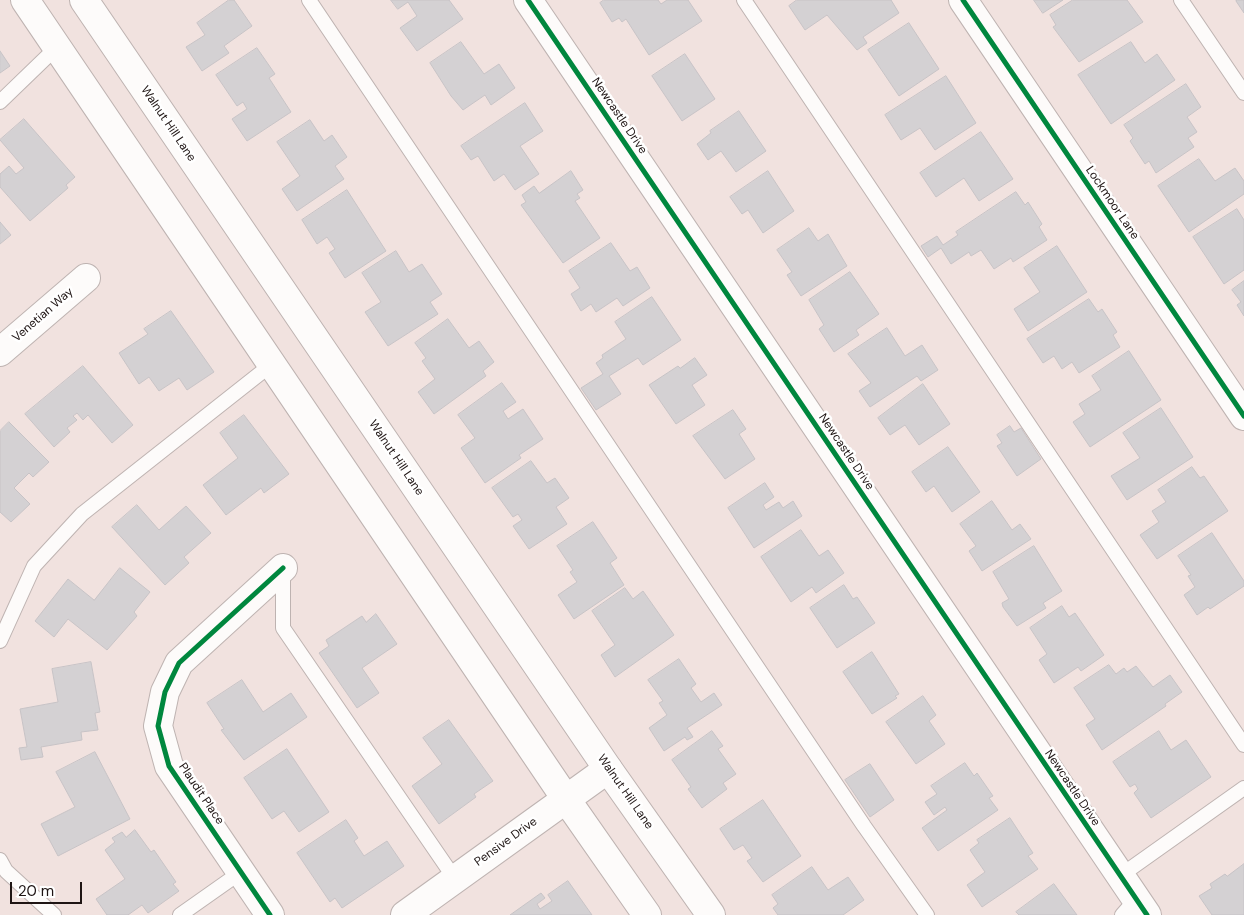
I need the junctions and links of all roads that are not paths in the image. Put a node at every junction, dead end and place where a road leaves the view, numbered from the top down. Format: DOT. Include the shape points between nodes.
graph roads {
  1 [pos="25,0"];
  2 [pos="84,0"];
  3 [pos="309,0"];
  4 [pos="528,0"];
  5 [pos="744,0"];
  6 [pos="963,0"];
  7 [pos="1181,0"];
  8 [pos="57,48"];
  9 [pos="1244,94"];
  10 [pos="0,102"];
  11 [pos="86,278"];
  12 [pos="0,352"];
  13 [pos="272,364"];
  14 [pos="1244,416"];
  15 [pos="283,568"];
  16 [pos="0,641"];
  17 [pos="1244,745"];
  18 [pos="608,769"];
  19 [pos="1244,788"];
  20 [pos="566,799"];
  21 [pos="0,860"];
  22 [pos="241,872"];
  23 [pos="1120,876"];
  24 [pos="456,878"];
  25 [pos="1135,910"];
  26 [pos="54,915"];
  27 [pos="180,915"];
  28 [pos="270,915"];
  29 [pos="405,915"];
  30 [pos="647,915"];
  31 [pos="711,915"];
  32 [pos="927,915"];
  1 -- 8 [label="street"];
  2 -- 18 [label="street, Walnut Hill Lane"];
  3 -- 32 [label="lane"];
  4 -- 23 [label="street, Newcastle Drive"];
  5 -- 17 [label="lane"];
  6 -- 14 [label="street, Lockmoor Lane"];
  7 -- 9 [label="lane"];
  8 -- 10 [label="lane"];
  8 -- 13 [label="street"];
  11 -- 12 [label="street, Venetian Way"];
  13 -- 16 [label="lane" via="82,514 34,566"];
  13 -- 20 [label="street"];
  15 -- 22 [label="street, Plaudit Place" via="179,663 165,692 158,726 169,766"];
  15 -- 24 [label="lane" via="283,628"];
  18 -- 20 [label="street, Pensive Drive"];
  18 -- 31 [label="street, Walnut Hill Lane"];
  19 -- 23 [label="lane"];
  20 -- 24 [label="street, Pensive Drive"];
  20 -- 30 [label="street"];
  21 -- 26 [label="lane" via="6,871"];
  22 -- 27 [label="lane"];
  22 -- 28 [label="street, Plaudit Place"];
  23 -- 25 [label="street, Newcastle Drive"];
  24 -- 29 [label="street, Pensive Drive"];
}
